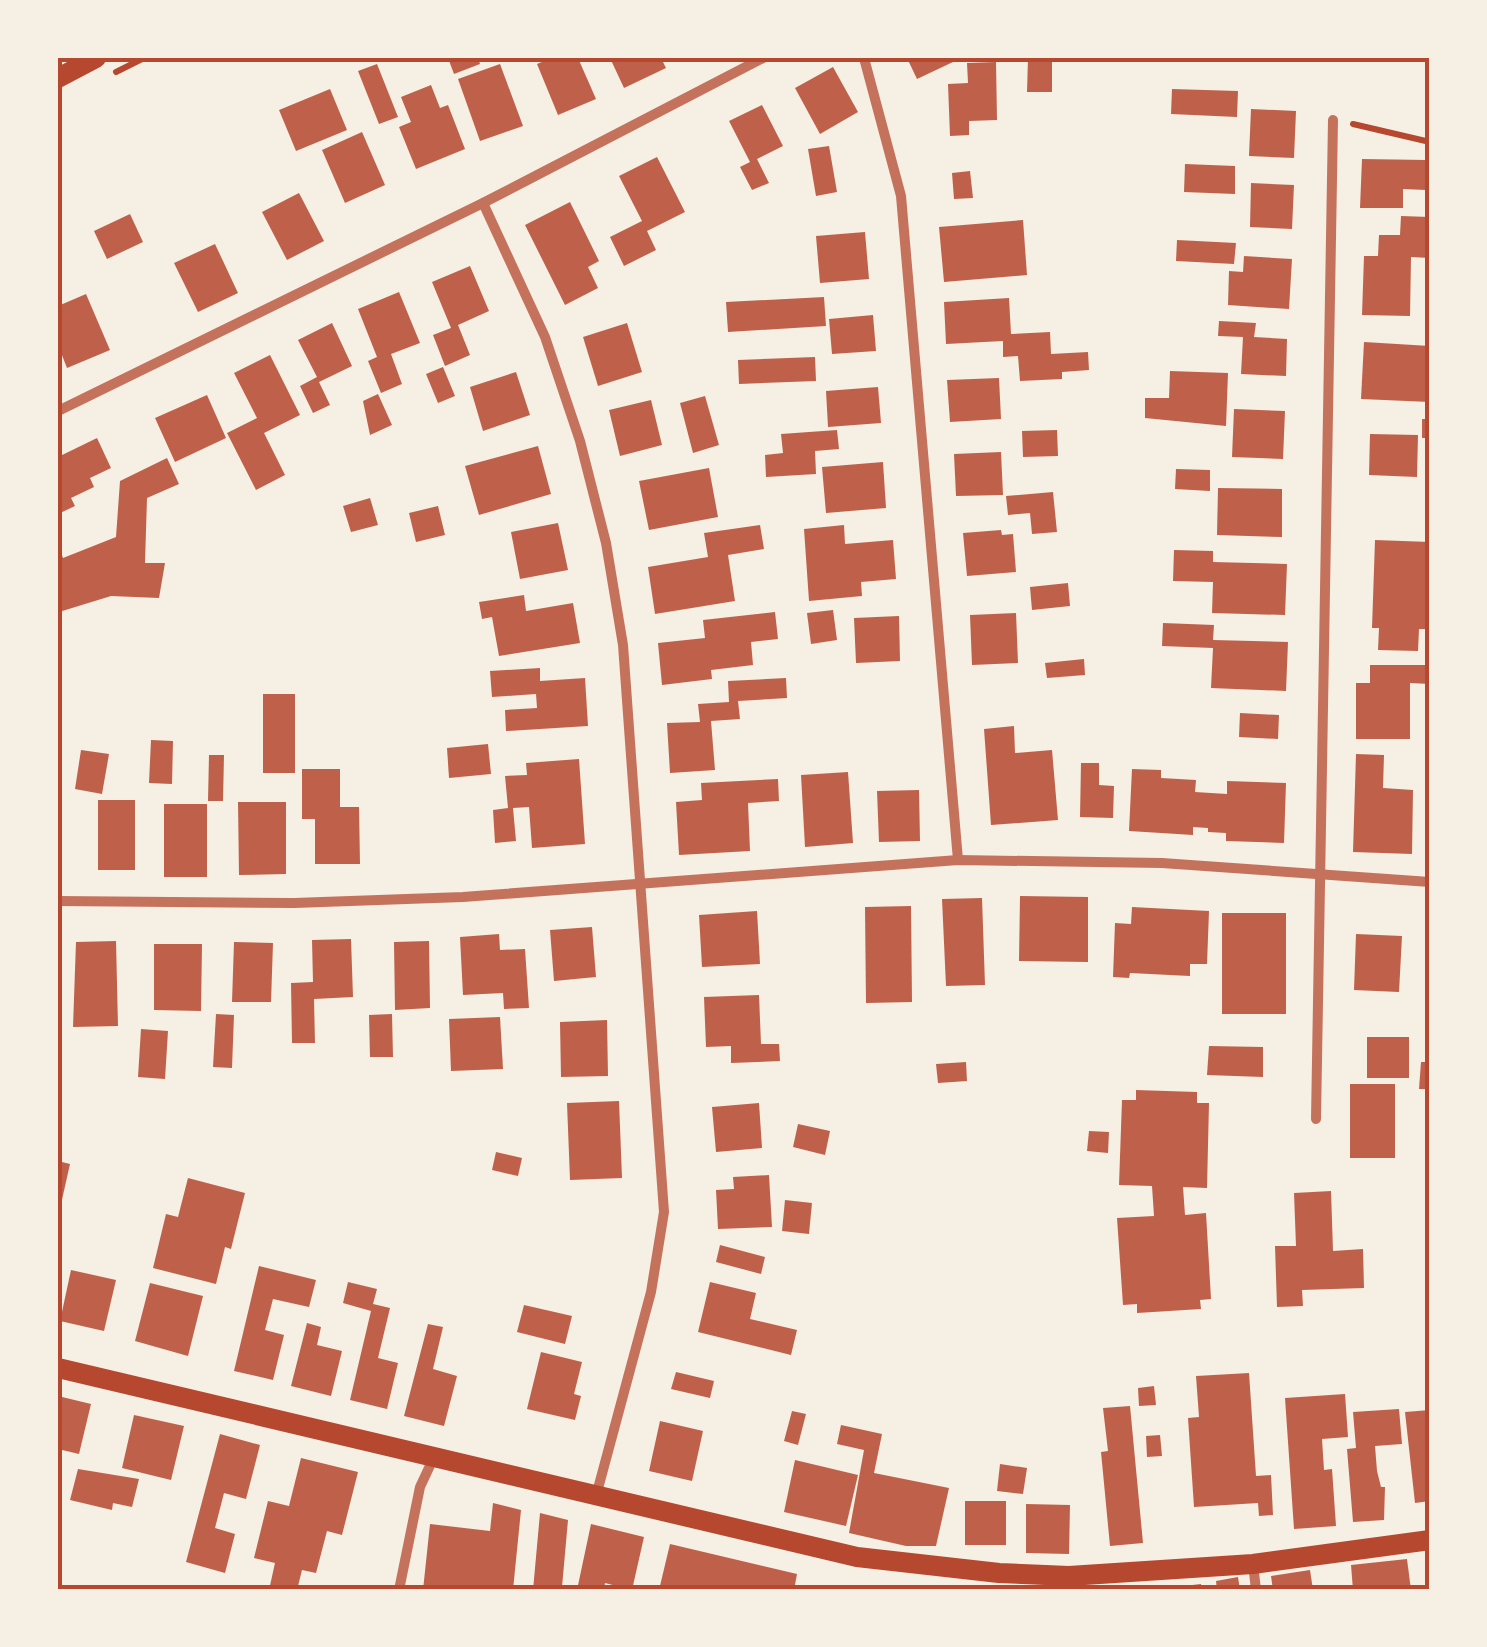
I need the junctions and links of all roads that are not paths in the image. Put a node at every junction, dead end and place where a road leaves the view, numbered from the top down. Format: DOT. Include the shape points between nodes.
graph roads {
  1 [pos="96,58"];
  2 [pos="764,58"];
  3 [pos="864,58"];
  4 [pos="58,78"];
  5 [pos="1334,120"];
  6 [pos="483,203"];
  7 [pos="58,411"];
  8 [pos="958,860"];
  9 [pos="1319,876"];
  10 [pos="1430,882"];
  11 [pos="640,885"];
  12 [pos="58,902"];
  13 [pos="1316,1119"];
  14 [pos="58,1368"];
  15 [pos="434,1456"];
  16 [pos="596,1497"];
  17 [pos="1430,1540"];
  18 [pos="1252,1564"];
  19 [pos="399,1590"];
  20 [pos="1256,1590"];
  1 -- 4 [label="main road"];
  2 -- 6 [label="street"];
  3 -- 8 [label="street" via="901,196"];
  5 -- 9 [label="street"];
  6 -- 7 [label="street"];
  6 -- 11 [label="street" via="545,337 606,542 623,645"];
  8 -- 9 [label="street" via="1162,863"];
  8 -- 11 [label="street"];
  9 -- 10 [label="street"];
  9 -- 13 [label="street"];
  11 -- 12 [label="street" via="313,902"];
  11 -- 16 [label="street" via="664,1212 651,1292"];
  14 -- 15 [label="main road"];
  15 -- 16 [label="main road"];
  15 -- 19 [label="street" via="420,1487"];
  16 -- 18 [label="main road" via="858,1557 1000,1574"];
  17 -- 18 [label="main road"];
  18 -- 20 [label="street"];
}
